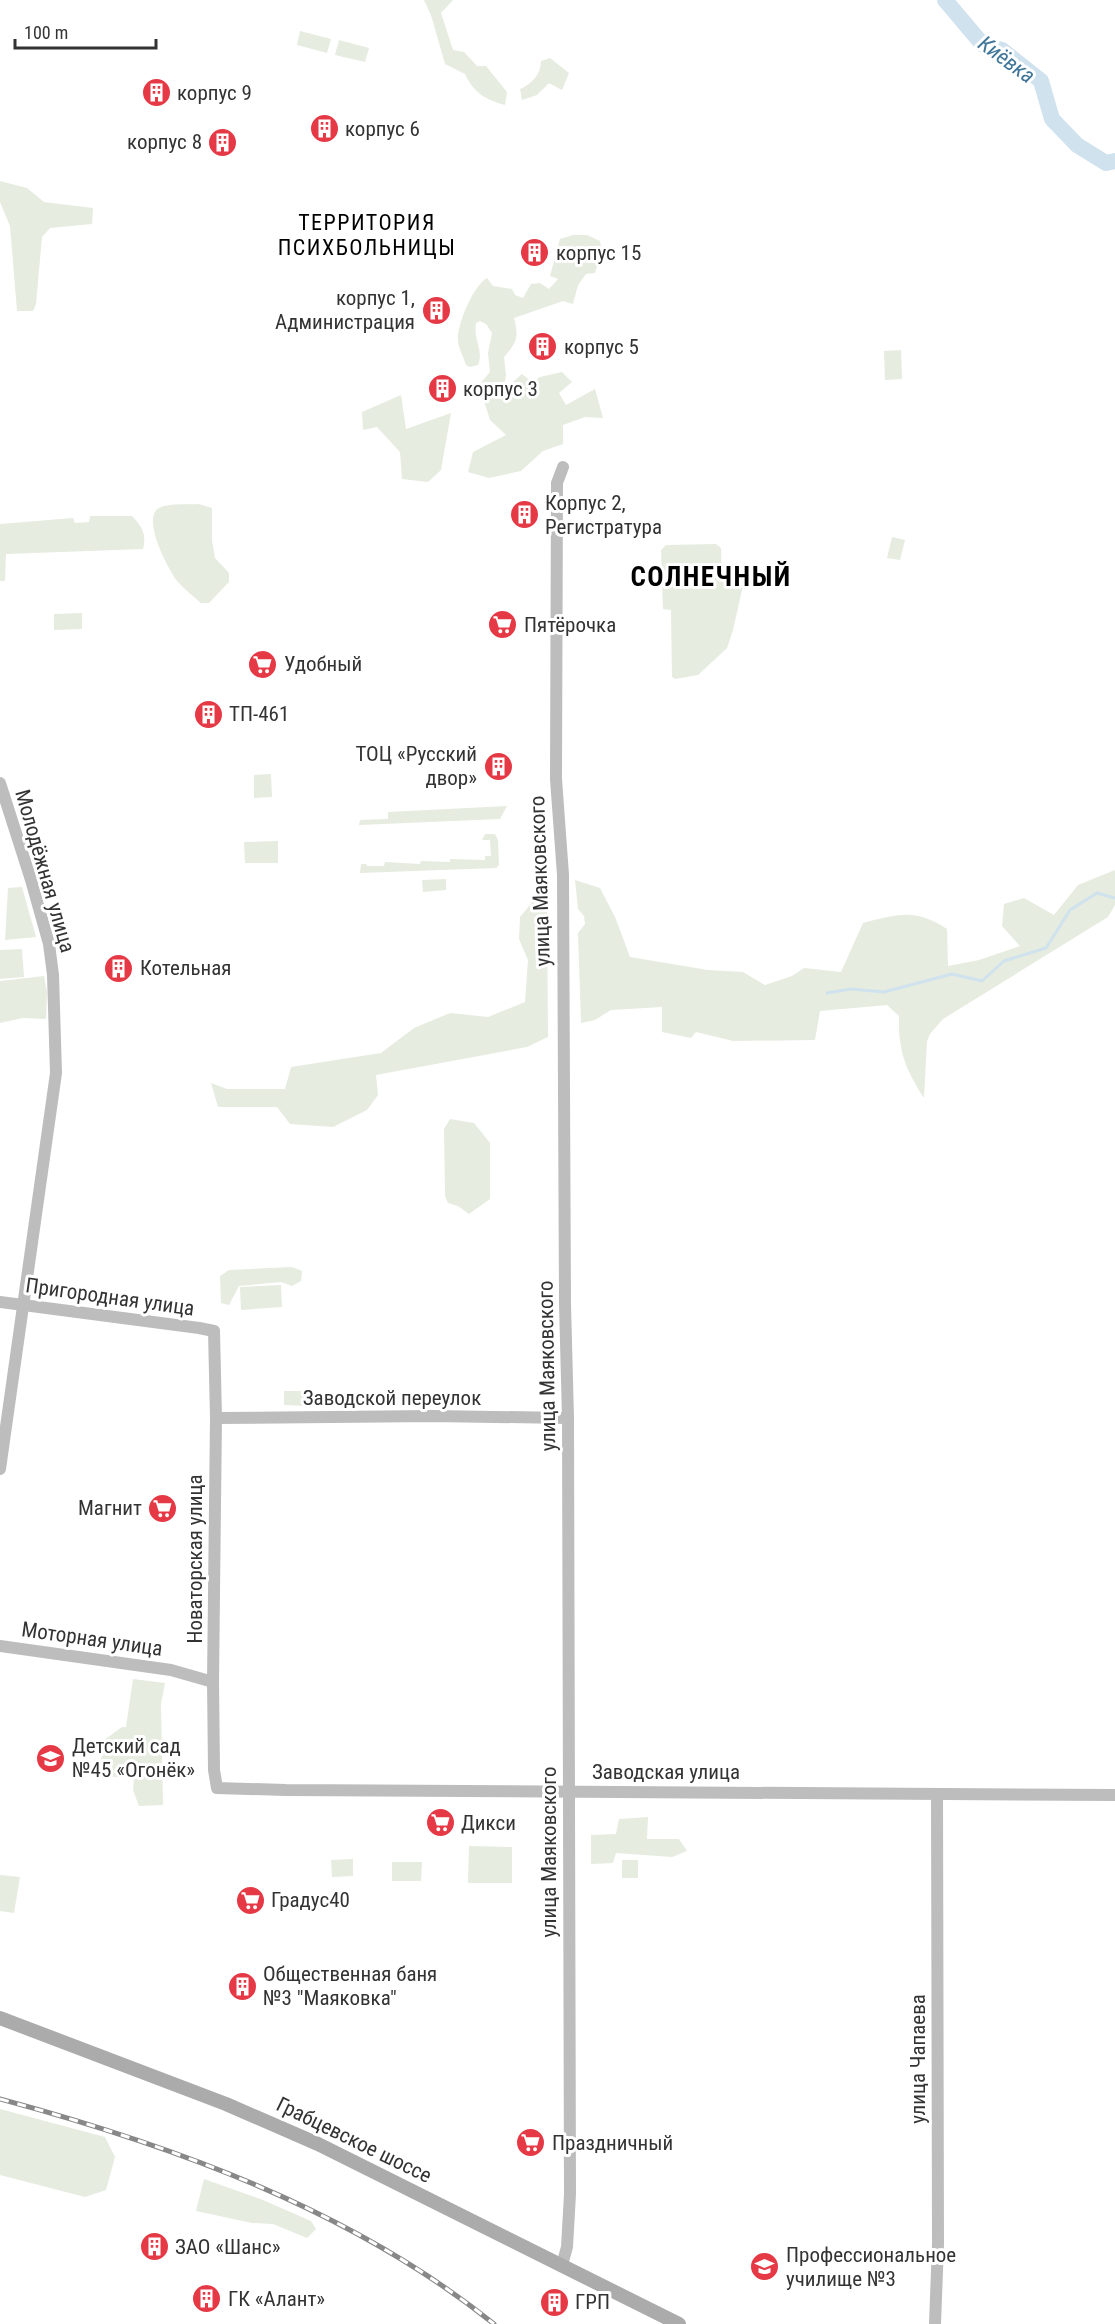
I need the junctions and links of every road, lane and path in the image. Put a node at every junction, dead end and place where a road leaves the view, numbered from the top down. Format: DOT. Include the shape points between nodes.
graph roads {
  1 [pos="563,467"];
  2 [pos="0,783"];
  3 [pos="0,1302"];
  4 [pos="22,1305"];
  5 [pos="214,1331"];
  6 [pos="216,1418"];
  7 [pos="568,1418"];
  8 [pos="0,1469"];
  9 [pos="0,1646"];
  10 [pos="213,1682"];
  11 [pos="217,1788"];
  12 [pos="568,1792"];
  13 [pos="937,1794"];
  14 [pos="1115,1794"];
  15 [pos="0,2018"];
  16 [pos="562,2265"];
  17 [pos="678,2324"];
  18 [pos="935,2324"];
  1 -- 7 [label="street, улица Маяковского" via="557,483 556,756 563,875"];
  2 -- 4 [label="street, Молодёжная улица" via="49,944 56,1028 56,1073"];
  3 -- 4 [label="street, Пригородная улица"];
  4 -- 5 [label="street, Пригородная улица"];
  4 -- 8 [label="street, Молодёжная улица"];
  5 -- 6 [label="street, Новаторская улица"];
  6 -- 7 [label="street, Заводской переулок"];
  6 -- 10 [label="street, Новаторская улица"];
  7 -- 12 [label="street, улица Маяковского"];
  9 -- 10 [label="street, Моторная улица" via="171,1670"];
  10 -- 11 [label="street, Новаторская улица"];
  11 -- 12 [label="street, Заводская улица"];
  12 -- 13 [label="street, Заводская улица"];
  12 -- 16 [label="street, улица Маяковского" via="570,2194"];
  13 -- 14 [label="street, Заводская улица"];
  13 -- 18 [label="street, улица Чапаева"];
  15 -- 16 [label="main road, Грабцевское шоссе" via="226,2104 318,2144"];
  16 -- 17 [label="main road, Грабцевское шоссе"];
}
